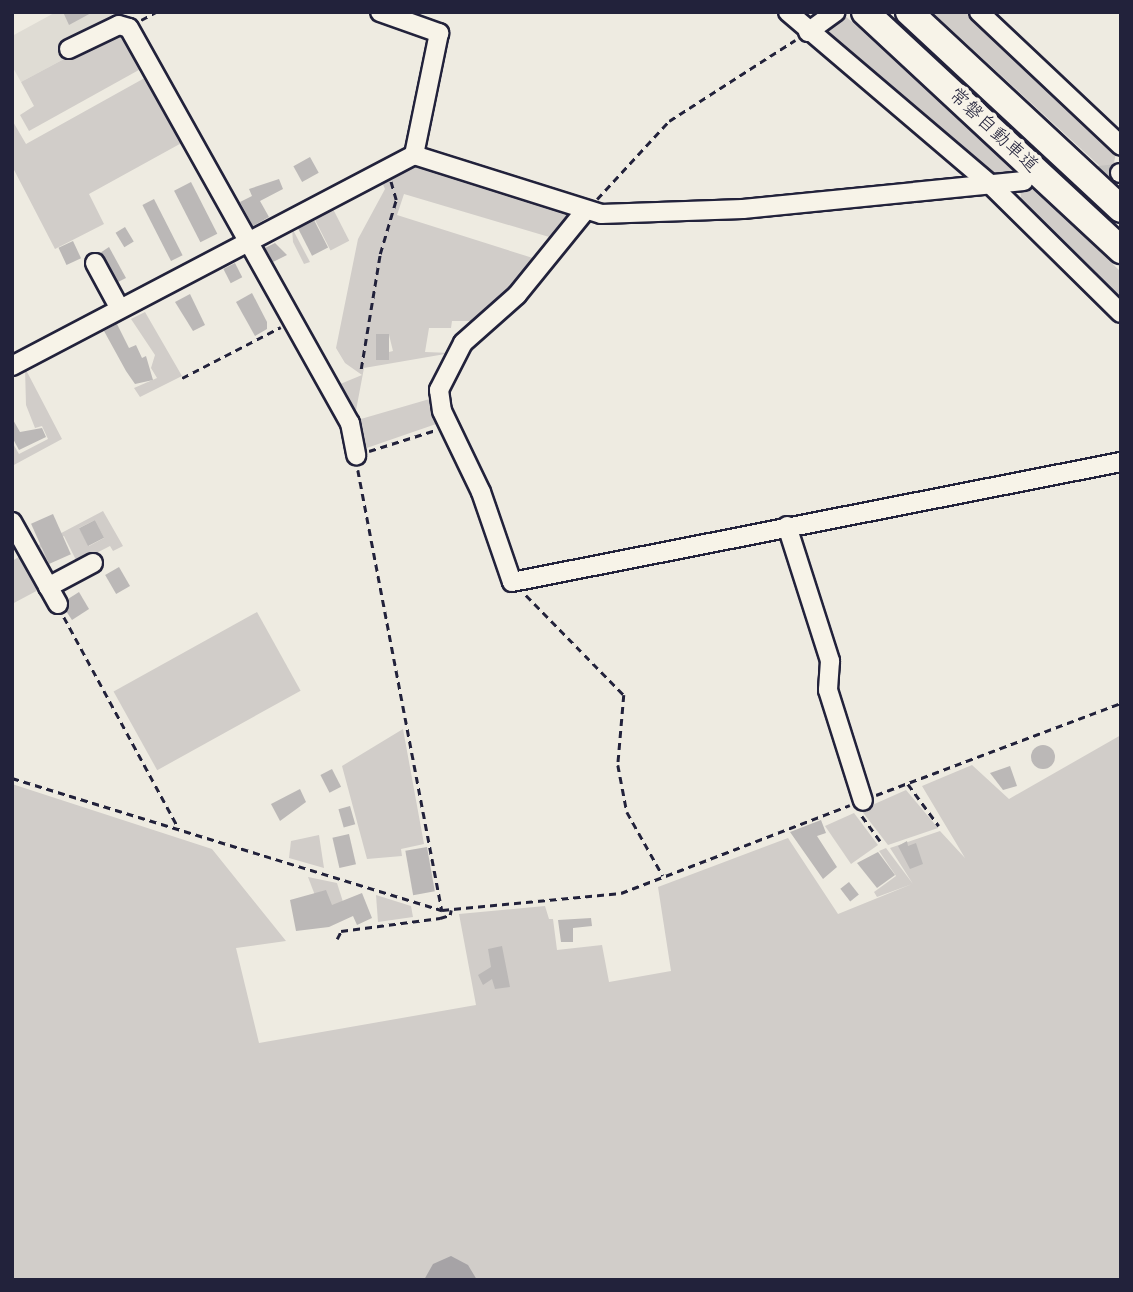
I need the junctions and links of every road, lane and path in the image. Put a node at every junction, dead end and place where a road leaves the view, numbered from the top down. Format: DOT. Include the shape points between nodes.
graph roads {
  1 [pos="380,12"];
  2 [pos="788,12"];
  3 [pos="836,12"];
  4 [pos="865,12"];
  5 [pos="909,12"];
  6 [pos="979,12"];
  7 [pos="808,32"];
  8 [pos="69,49"];
  9 [pos="1121,146"];
  10 [pos="414,155"];
  11 [pos="385,170"];
  12 [pos="1024,181"];
  13 [pos="990,185"];
  14 [pos="1121,209"];
  15 [pos="585,211"];
  16 [pos="248,242"];
  17 [pos="1121,250"];
  18 [pos="95,263"];
  19 [pos="120,309"];
  20 [pos="1121,313"];
  21 [pos="293,320"];
  22 [pos="12,366"];
  23 [pos="361,369"];
  24 [pos="182,378"];
  25 [pos="449,426"];
  26 [pos="356,455"];
  27 [pos="1121,462"];
  28 [pos="12,522"];
  29 [pos="787,526"];
  30 [pos="93,564"];
  31 [pos="512,582"];
  32 [pos="48,587"];
  33 [pos="58,604"];
  34 [pos="1121,703"];
  35 [pos="12,778"];
  36 [pos="908,783"];
  37 [pos="858,802"];
  38 [pos="939,826"];
  39 [pos="179,829"];
  40 [pos="880,841"];
  41 [pos="663,876"];
  42 [pos="442,910"];
  43 [pos="451,910"];
  44 [pos="337,939"];
  1 -- 10 [label="street" via="439,33"];
  2 -- 7 [label="street"];
  3 -- 7 [label="street"];
  4 -- 17 [label="highway, 常磐自動車道"];
  5 -- 14 [label="highway, 常磐自動車道"];
  6 -- 9 [label="street"];
  7 -- 13 [label="street"];
  7 -- 15 [label="path" via="669,121"];
  8 -- 16 [label="street" via="119,25 129,27"];
  10 -- 11 [label="street"];
  10 -- 15 [label="street"];
  11 -- 16 [label="street"];
  11 -- 23 [label="path" via="396,200 380,254"];
  12 -- 13 [label="street"];
  13 -- 15 [label="street" via="645,216"];
  13 -- 20 [label="street"];
  15 -- 25 [label="street" via="517,295 463,343 439,390"];
  16 -- 19 [label="street"];
  16 -- 21 [label="street"];
  18 -- 19 [label="street"];
  19 -- 22 [label="street"];
  21 -- 24 [label="path"];
  21 -- 26 [label="street" via="350,423"];
  25 -- 26 [label="path"];
  25 -- 31 [label="street" via="481,492"];
  26 -- 42 [label="path"];
  27 -- 29 [label="street"];
  28 -- 32 [label="street"];
  29 -- 31 [label="street"];
  29 -- 37 [label="street" via="830,661 828,690"];
  30 -- 32 [label="street"];
  31 -- 41 [label="path" via="596,661 624,695 618,765 627,812"];
  32 -- 33 [label="street"];
  33 -- 39 [label="path"];
  34 -- 36 [label="path"];
  35 -- 39 [label="path"];
  36 -- 37 [label="path"];
  36 -- 38 [label="path"];
  37 -- 40 [label="path"];
  37 -- 41 [label="path"];
  39 -- 42 [label="path"];
  41 -- 43 [label="path" via="621,893"];
  42 -- 43 [label="path"];
  43 -- 44 [label="path" via="440,918 341,931"];
}
